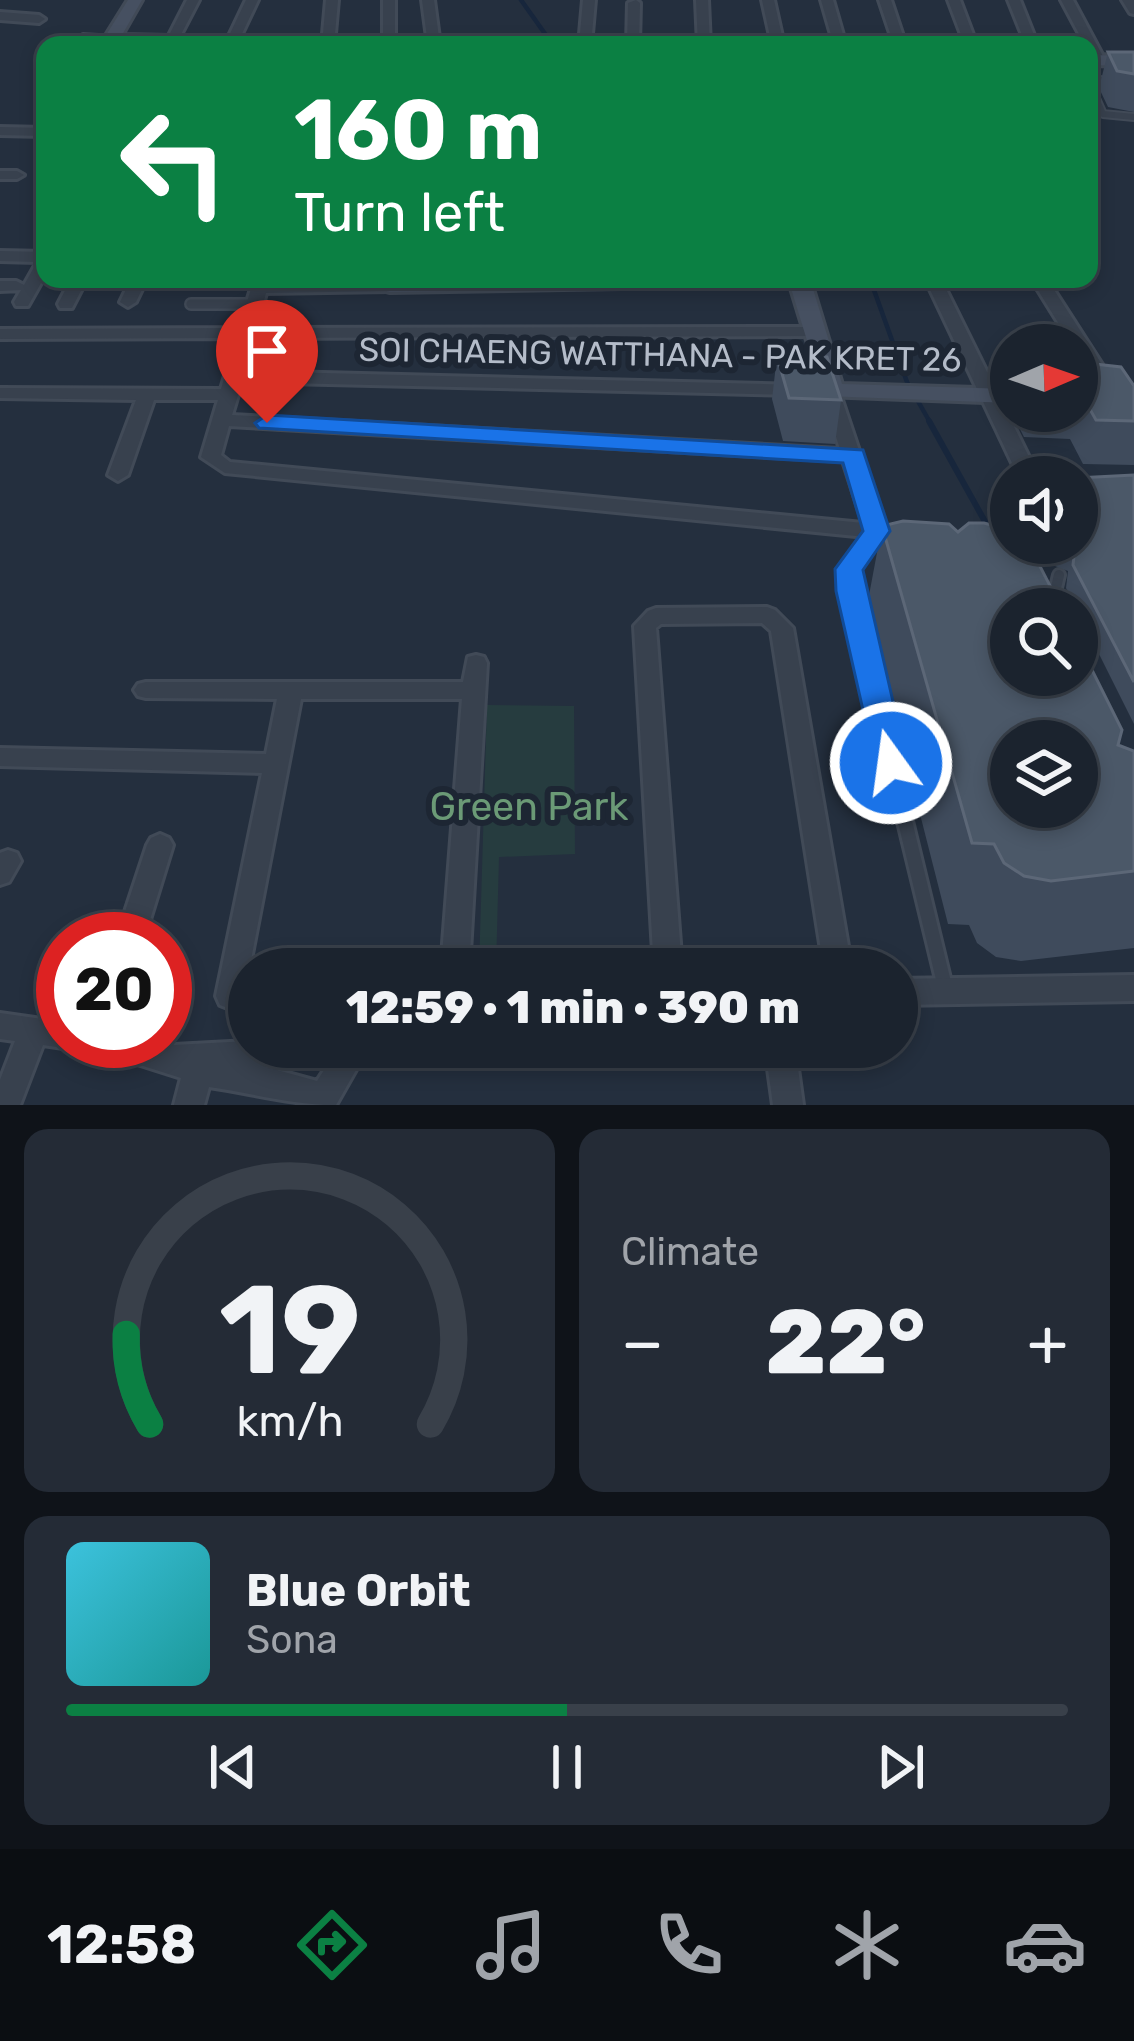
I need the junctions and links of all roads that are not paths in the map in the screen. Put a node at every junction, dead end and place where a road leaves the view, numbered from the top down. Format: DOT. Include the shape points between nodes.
graph roads {
  1 [pos="135,0"];
  2 [pos="193,0"];
  3 [pos="252,0"];
  4 [pos="332,0"];
  5 [pos="389,0"];
  6 [pos="428,0"];
  7 [pos="589,0"];
  8 [pos="702,0"];
  9 [pos="768,0"];
  10 [pos="827,0"];
  11 [pos="886,0"];
  12 [pos="954,0"];
  13 [pos="1014,0"];
  14 [pos="1067,0"];
  15 [pos="1128,0"];
  16 [pos="634,3"];
  17 [pos="1134,10"];
  18 [pos="0,16"];
  19 [pos="39,20"];
  20 [pos="114,36"];
  21 [pos="181,36"];
  22 [pos="235,36"];
  23 [pos="329,36"];
  24 [pos="389,36"];
  25 [pos="433,36"];
  26 [pos="586,36"];
  27 [pos="634,36"];
  28 [pos="704,36"];
  29 [pos="776,36"];
  30 [pos="837,36"];
  31 [pos="897,36"];
  32 [pos="967,36"];
  33 [pos="1028,36"];
  34 [pos="1083,36"];
  35 [pos="1098,60"];
  36 [pos="1134,61"];
  37 [pos="1098,80"];
  38 [pos="1134,81"];
  39 [pos="1098,103"];
  40 [pos="1134,120"];
  41 [pos="1108,122"];
  42 [pos="0,131"];
  43 [pos="36,132"];
  44 [pos="0,256"];
  45 [pos="36,259"];
  46 [pos="36,268"];
  47 [pos="75,288"];
  48 [pos="135,288"];
  49 [pos="292,288"];
  50 [pos="801,288"];
  51 [pos="937,288"];
  52 [pos="1046,288"];
  53 [pos="259,290"];
  54 [pos="12,291"];
  55 [pos="128,302"];
  56 [pos="66,304"];
  57 [pos="191,304"];
  58 [pos="812,331"];
  59 [pos="0,334"];
  60 [pos="247,335"];
  61 [pos="990,377"];
  62 [pos="233,386"];
  63 [pos="832,391"];
  64 [pos="0,393"];
  65 [pos="147,394"];
  66 [pos="990,396"];
  67 [pos="1125,400"];
  68 [pos="222,420"];
  69 [pos="1134,429"];
  70 [pos="854,456"];
  71 [pos="118,475"];
  72 [pos="876,531"];
  73 [pos="1059,575"];
  74 [pos="1044,581"];
  75 [pos="1047,588"];
  76 [pos="1057,588"];
  77 [pos="850,591"];
  78 [pos="873,591"];
  79 [pos="476,663"];
  80 [pos="146,690"];
  81 [pos="291,690"];
  82 [pos="474,691"];
  83 [pos="0,757"];
  84 [pos="276,764"];
  85 [pos="160,844"];
  86 [pos="139,912"];
  87 [pos="240,948"];
  88 [pos="456,948"];
  89 [pos="667,948"];
  90 [pos="835,948"];
  91 [pos="1134,988"];
  92 [pos="946,991"];
  93 [pos="918,992"];
  94 [pos="0,1025"];
  95 [pos="36,1031"];
  96 [pos="36,1053"];
  97 [pos="228,1061"];
  98 [pos="192,1064"];
  99 [pos="192,1066"];
  100 [pos="186,1068"];
  101 [pos="341,1068"];
  102 [pos="782,1068"];
  103 [pos="322,1101"];
  104 [pos="5,1105"];
  105 [pos="189,1105"];
  106 [pos="788,1105"];
  1 -- 20 [label="street"];
  2 -- 21 [label="street"];
  3 -- 22 [label="street"];
  4 -- 23 [label="street"];
  5 -- 24 [label="street"];
  6 -- 25 [label="street"];
  7 -- 26 [label="street"];
  8 -- 28 [label="street"];
  9 -- 29 [label="street"];
  10 -- 30 [label="street"];
  11 -- 31 [label="street"];
  12 -- 32 [label="street"];
  13 -- 33 [label="street"];
  14 -- 34 [label="street"];
  15 -- 17 [label="street"];
  16 -- 27 [label="street"];
  18 -- 19 [label="street"];
  35 -- 36 [label="street"];
  37 -- 38 [label="lane"];
  39 -- 40 [label="lane" via="1103,114"];
  40 -- 41 [label="lane"];
  42 -- 43 [label="street"];
  44 -- 45 [label="street"];
  46 -- 54 [label="street"];
  47 -- 56 [label="street"];
  48 -- 55 [label="street"];
  49 -- 53 [label="street"];
  50 -- 58 [label="street"];
  51 -- 61 [label="street"];
  52 -- 67 [label="street"];
  53 -- 57 [label="lane"];
  53 -- 60 [label="street"];
  58 -- 60 [label="street"];
  58 -- 63 [label="street"];
  59 -- 60 [label="street"];
  60 -- 62 [label="street"];
  62 -- 63 [label="street, SOI CHAENG WATTHANA - PAK KRET 26"];
  62 -- 65 [label="street, SOI CHAENG WATTHANA - PAK KRET 26"];
  62 -- 68 [label="street"];
  63 -- 66 [label="street, SOI CHAENG WATTHANA - PAK KRET 26"];
  63 -- 70 [label="street"];
  64 -- 65 [label="street, SOI CHAENG WATTHANA - PAK KRET 26"];
  65 -- 71 [label="street"];
  67 -- 69 [label="street"];
  68 -- 70 [label="street"];
  68 -- 72 [label="street" via="211,457 224,467"];
  70 -- 72 [label="street"];
  72 -- 77 [label="lane" via="849,569"];
  73 -- 76 [label="lane"];
  74 -- 75 [label="lane"];
  77 -- 78 [label="lane"];
  77 -- 92 [label="lane"];
  79 -- 82 [label="street"];
  80 -- 81 [label="street"];
  81 -- 82 [label="street"];
  81 -- 84 [label="street"];
  82 -- 88 [label="street"];
  83 -- 84 [label="street"];
  84 -- 87 [label="street"];
  85 -- 86 [label="street"];
  89 -- 90 [label="street" via="645,626 656,616 767,615 782,628"];
  91 -- 92 [label="street"];
  92 -- 93 [label="street"];
  94 -- 95 [label="street"];
  96 -- 104 [label="street"];
  97 -- 98 [label="street"];
  99 -- 103 [label="street"];
  100 -- 105 [label="street"];
  101 -- 103 [label="street"];
  102 -- 106 [label="street"];
}
